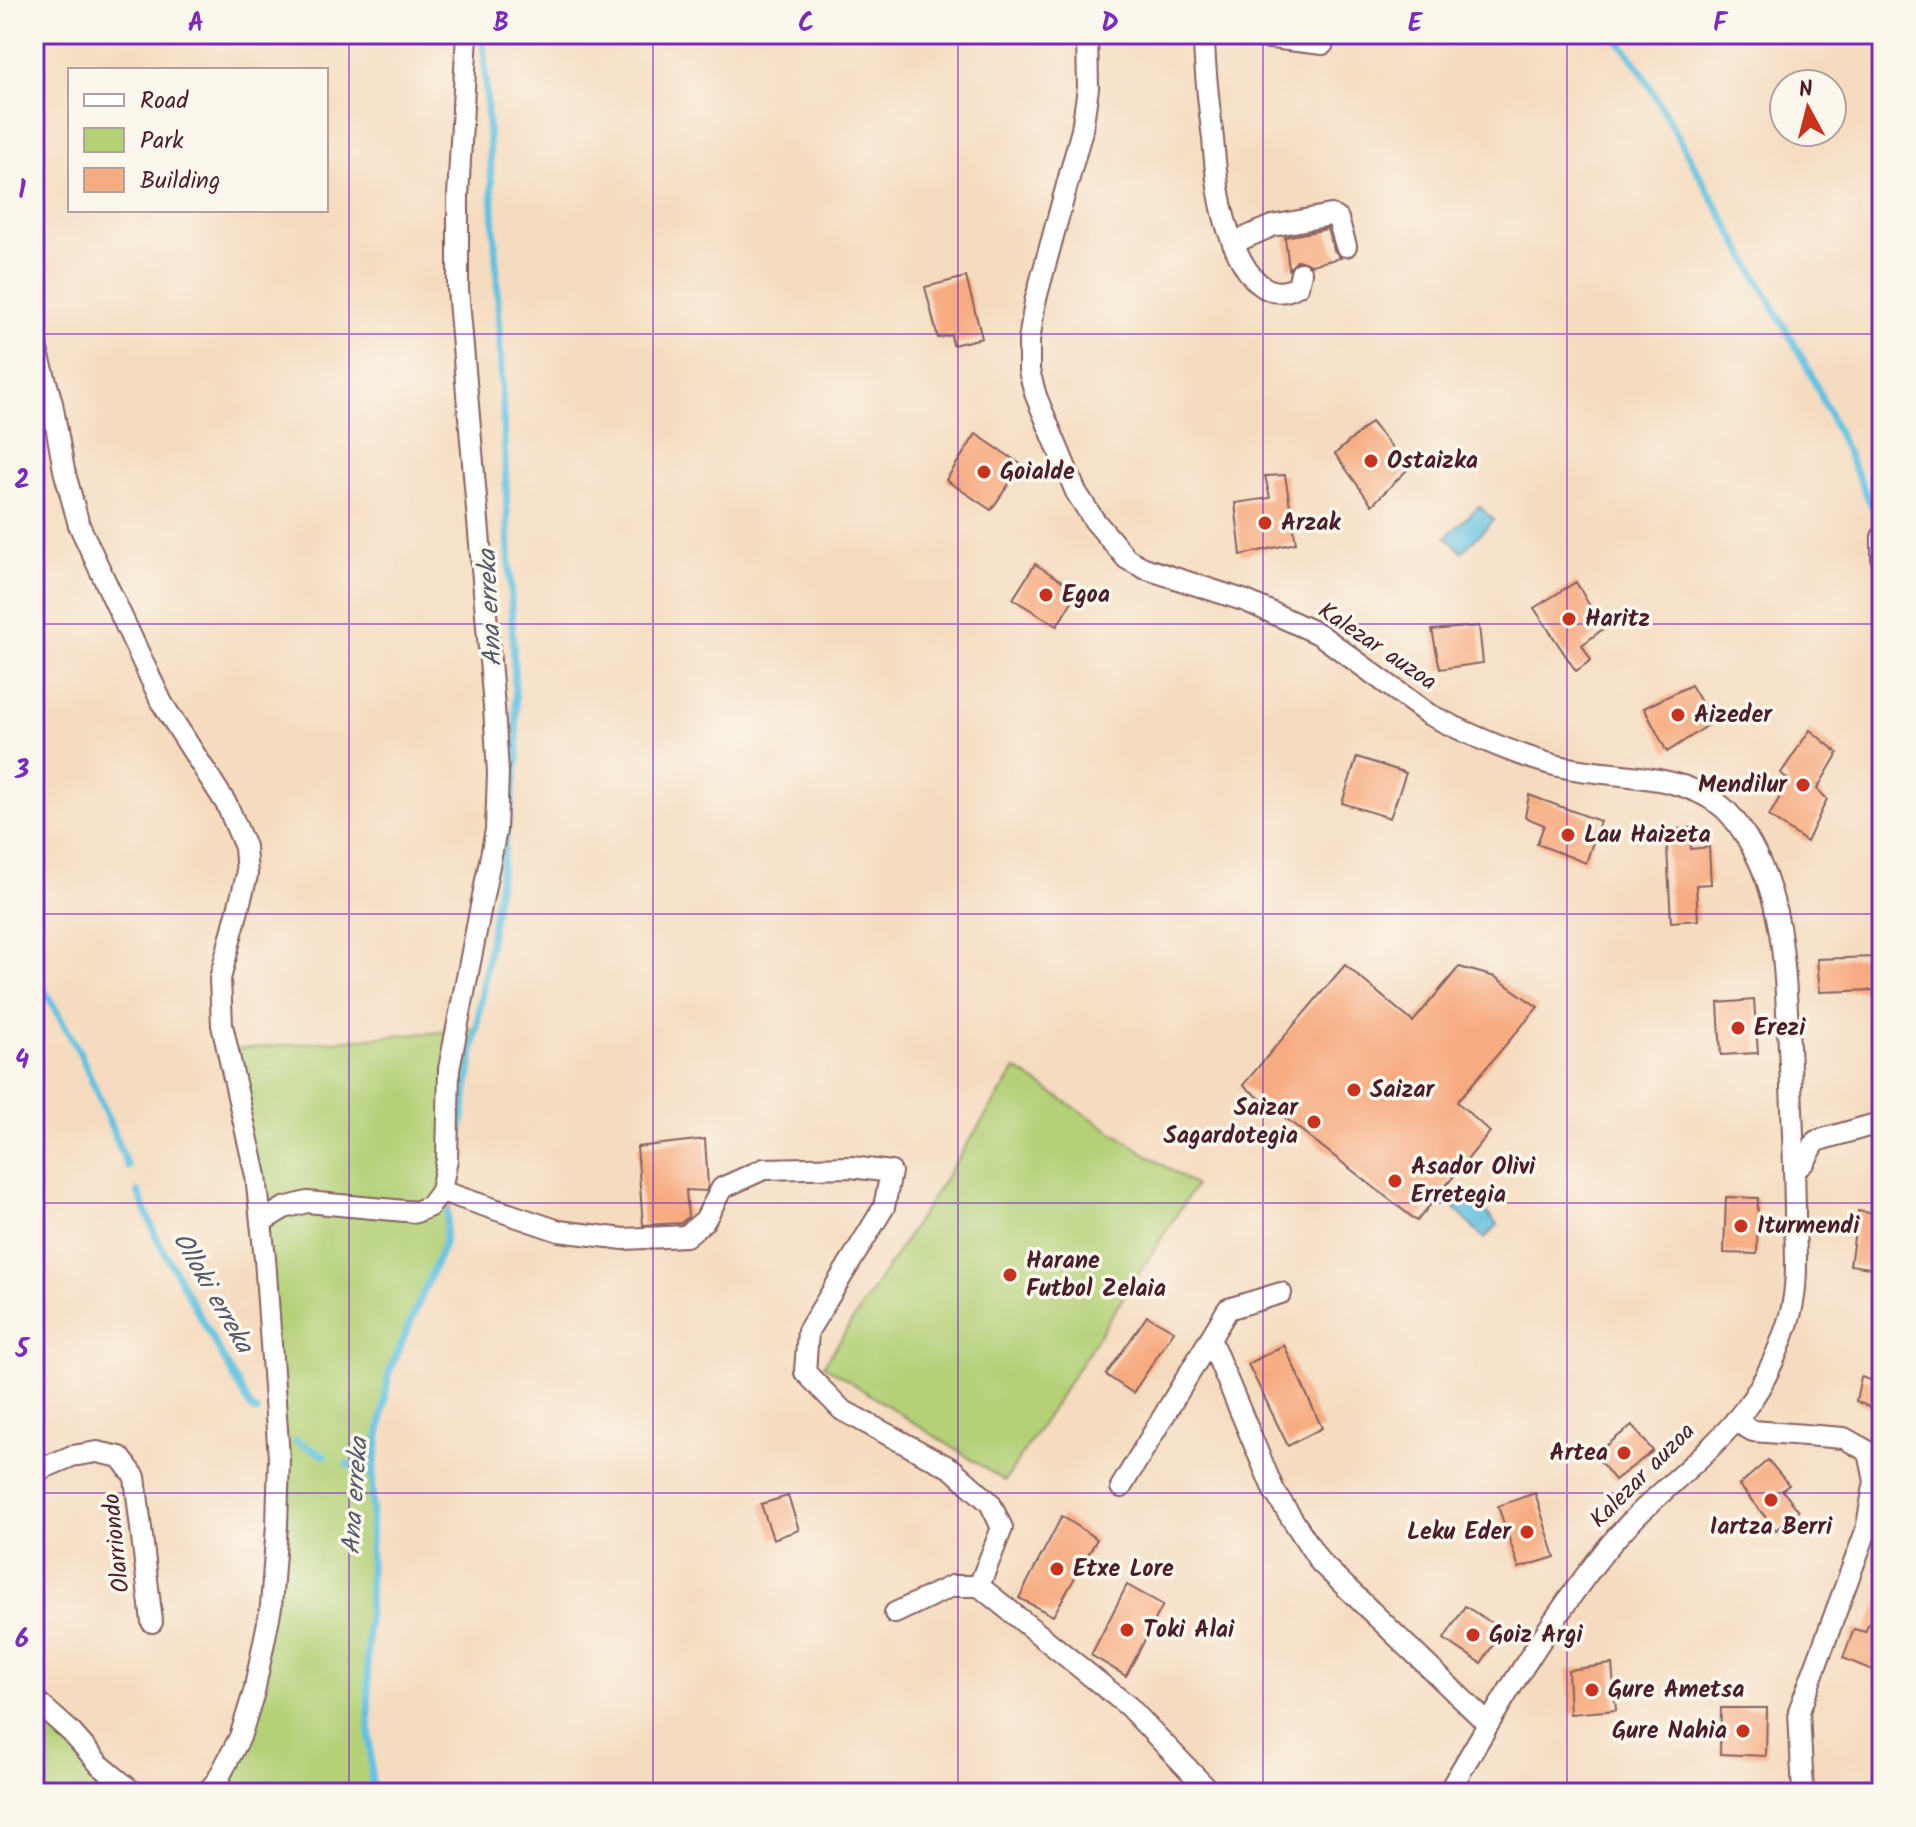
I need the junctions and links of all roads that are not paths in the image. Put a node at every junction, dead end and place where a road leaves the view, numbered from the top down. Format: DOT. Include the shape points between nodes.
graph roads {
  1 [pos="467,34"];
  2 [pos="1087,34"];
  3 [pos="1204,34"];
  4 [pos="1235,34"];
  5 [pos="1326,34"];
  6 [pos="1233,243"];
  7 [pos="1346,246"];
  8 [pos="1301,273"];
  9 [pos="34,339"];
  10 [pos="1882,537"];
  11 [pos="1882,560"];
  12 [pos="1882,1116"];
  13 [pos="1794,1171"];
  14 [pos="441,1191"];
  15 [pos="261,1222"];
  16 [pos="1281,1293"];
  17 [pos="1210,1339"];
  18 [pos="1735,1421"];
  19 [pos="34,1472"];
  20 [pos="1121,1487"];
  21 [pos="979,1586"];
  22 [pos="895,1613"];
  23 [pos="152,1622"];
  24 [pos="34,1699"];
  25 [pos="1488,1724"];
  26 [pos="134,1793"];
  27 [pos="206,1793"];
  28 [pos="1211,1793"];
  29 [pos="1448,1793"];
  30 [pos="1803,1793"];
  1 -- 14 [label="street" via="458,289 498,773 496,830 449,1069"];
  2 -- 13 [label="street, Kalezar auzoa" via="1082,130 1029,341 1036,396 1076,492 1127,559 1246,601 1319,634 1447,724 1547,763 1651,779 1722,806 1758,858 1778,920 1785,960"];
  3 -- 6 [label="street" via="1223,220"];
  4 -- 5 [label="street" via="1323,44"];
  6 -- 7 [label="street" via="1272,226 1331,215 1338,219"];
  6 -- 8 [label="street" via="1262,288 1288,292 1298,286"];
  9 -- 15 [label="street" via="79,525 162,703 227,805 245,847 247,875 220,979 222,1025 256,1176"];
  10 -- 11 [label="street"];
  12 -- 13 [label="street" via="1879,1123 1816,1141"];
  13 -- 18 [label="street, Kalezar auzoa" via="1791,1310 1763,1380"];
  14 -- 15 [label="street" via="430,1206 416,1212 307,1202"];
  14 -- 21 [label="street" via="559,1231 624,1239 686,1236 705,1220 722,1188 764,1169 851,1167 891,1172 884,1207 808,1331 805,1372 842,1410 952,1469 990,1503 1002,1528"];
  15 -- 27 [label="street" via="279,1458 271,1607 240,1737"];
  16 -- 17 [label="street" via="1228,1309"];
  17 -- 20 [label="street"];
  17 -- 25 [label="street" via="1274,1491 1320,1562"];
  18 -- 25 [label="street, Kalezar auzoa" via="1607,1549"];
  18 -- 30 [label="street" via="1753,1431 1844,1438 1869,1452 1875,1481 1866,1531 1799,1711"];
  19 -- 23 [label="street, Olarriondo" via="72,1456 97,1452 120,1457 135,1477"];
  21 -- 22 [label="street" via="952,1586"];
  21 -- 28 [label="street" via="1128,1706"];
  24 -- 26 [label="street"];
  25 -- 29 [label="street, Kalezar auzoa"];
}
